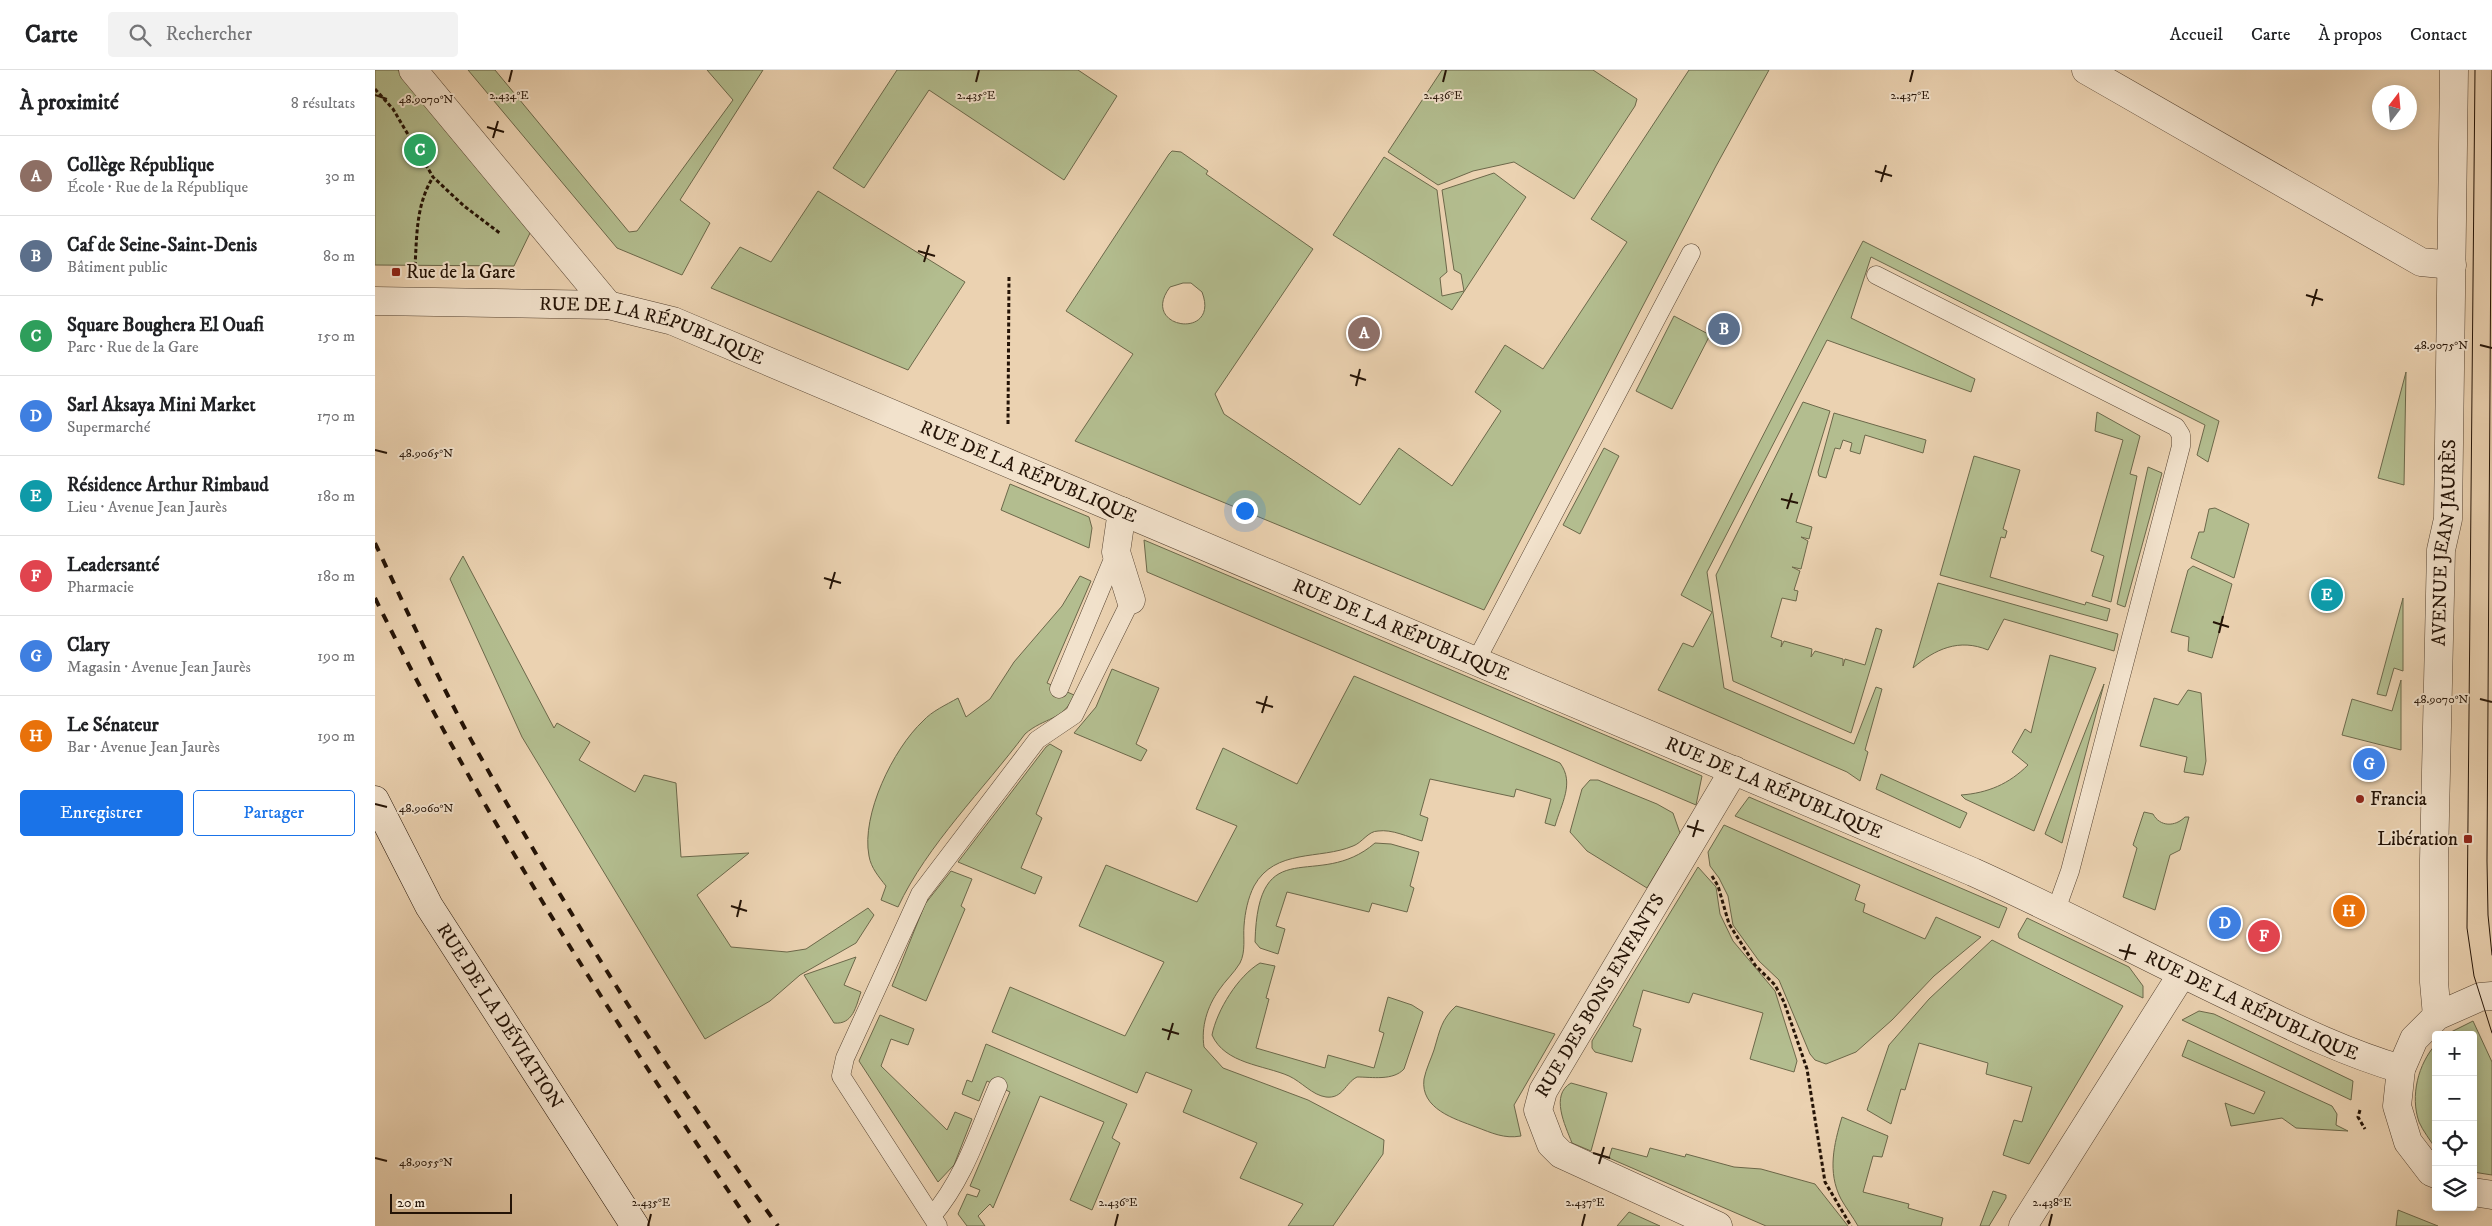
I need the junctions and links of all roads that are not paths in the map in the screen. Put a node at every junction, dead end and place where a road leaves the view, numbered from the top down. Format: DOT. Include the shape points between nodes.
graph roads {
  1 [pos="413,70"];
  2 [pos="2086,70"];
  3 [pos="2453,70"];
  4 [pos="1691,253"];
  5 [pos="2452,264"];
  6 [pos="1876,274"];
  7 [pos="375,302"];
  8 [pos="608,305"];
  9 [pos="1122,511"];
  10 [pos="1116,552"];
  11 [pos="1131,600"];
  12 [pos="1477,661"];
  13 [pos="1059,689"];
  14 [pos="1734,770"];
  15 [pos="375,800"];
  16 [pos="2056,910"];
  17 [pos="2182,974"];
  18 [pos="2492,996"];
  19 [pos="2437,1016"];
  20 [pos="2401,1069"];
  21 [pos="998,1086"];
  22 [pos="2432,1172"];
  23 [pos="2477,1193"];
  24 [pos="2492,1195"];
  25 [pos="935,1221"];
  26 [pos="635,1226"];
  27 [pos="1718,1226"];
  28 [pos="2023,1226"];
  1 -- 8 [label="street"];
  2 -- 5 [label="street" via="2421,262"];
  3 -- 5 [label="street, AVENUE JEAN JAURÈS"];
  4 -- 12 [label="lane"];
  5 -- 19 [label="street, AVENUE JEAN JAURÈS" via="2448,519 2441,550 2434,860"];
  6 -- 16 [label="lane" via="2176,427 2181,435 2181,446 2073,861"];
  7 -- 8 [label="street, RUE DE LA RÉPUBLIQUE"];
  8 -- 9 [label="street, RUE DE LA RÉPUBLIQUE" via="673,321"];
  9 -- 10 [label="street"];
  9 -- 12 [label="street, RUE DE LA RÉPUBLIQUE"];
  10 -- 11 [label="street"];
  10 -- 13 [label="lane"];
  11 -- 25 [label="lane" via="1074,714 1037,740 920,894 845,1058 841,1076"];
  12 -- 14 [label="street, RUE DE LA RÉPUBLIQUE"];
  14 -- 16 [label="street, RUE DE LA RÉPUBLIQUE"];
  14 -- 27 [label="street, RUE DES BONS ENFANTS" via="1543,1091 1538,1110 1551,1144 1561,1154"];
  15 -- 26 [label="street, RUE DE LA DÉVIATION" via="429,906"];
  16 -- 17 [label="street, RUE DE LA RÉPUBLIQUE"];
  17 -- 20 [label="street, RUE DE LA RÉPUBLIQUE" via="2329,1044"];
  17 -- 28 [label="street"];
  18 -- 19 [label="street" via="2480,996"];
  19 -- 20 [label="street" via="2415,1039"];
  20 -- 22 [label="street" via="2397,1106 2408,1142"];
  21 -- 25 [label="lane" via="961,1172"];
  23 -- 24 [label="street"];
}
